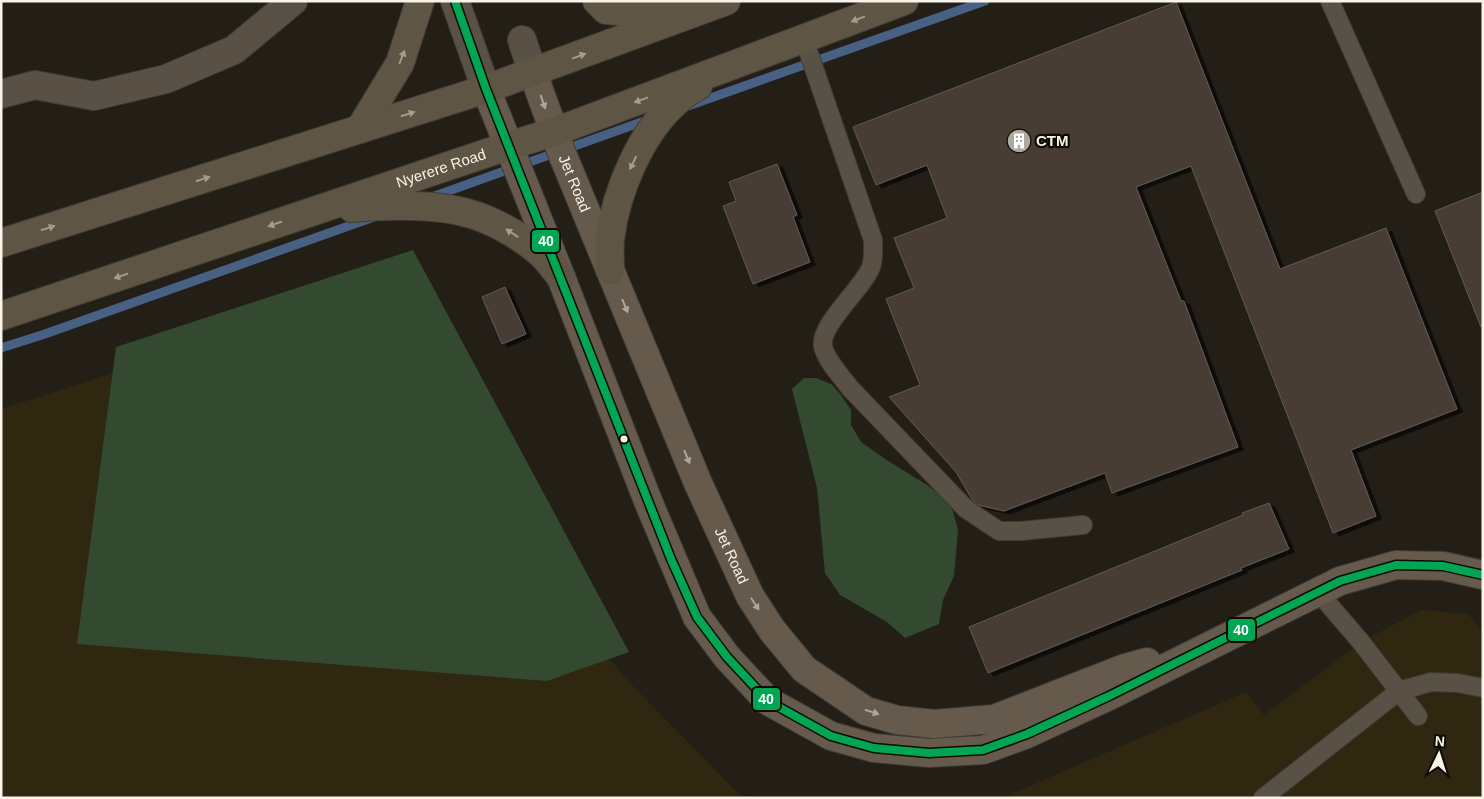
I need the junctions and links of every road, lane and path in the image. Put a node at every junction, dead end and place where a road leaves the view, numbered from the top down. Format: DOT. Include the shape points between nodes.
graph roads {
  1 [pos="292,1"];
  2 [pos="420,1"];
  3 [pos="455,1"];
  4 [pos="597,1"];
  5 [pos="726,1"];
  6 [pos="904,1"];
  7 [pos="1330,1"];
  8 [pos="685,17"];
  9 [pos="804,39"];
  10 [pos="522,40"];
  11 [pos="727,68"];
  12 [pos="533,73"];
  13 [pos="486,89"];
  14 [pos="1,94"];
  15 [pos="360,130"];
  16 [pos="554,132"];
  17 [pos="508,146"];
  18 [pos="1416,194"];
  19 [pos="315,211"];
  20 [pos="1,243"];
  21 [pos="610,270"];
  22 [pos="561,277"];
  23 [pos="1,316"];
  24 [pos="1083,525"];
  25 [pos="1483,575"];
  26 [pos="1319,592"];
  27 [pos="1200,649"];
  28 [pos="1483,688"];
  29 [pos="1399,691"];
  30 [pos="1418,716"];
  31 [pos="1263,798"];
  1 -- 14 [label="street" via="234,50 166,79 94,96 36,86"];
  15 -- 2 [label="highway, one-way" via="400,63"];
  3 -- 13 [label="street, Jet Road"];
  4 -- 8 [label="highway" via="606,10"];
  5 -- 8 [label="highway"];
  6 -- 9 [label="highway, Nyerere Road, one-way"];
  7 -- 18 [label="lane"];
  12 -- 8 [label="highway, one-way"];
  9 -- 11 [label="highway, Nyerere Road"];
  9 -- 24 [label="lane" via="872,240 870,269 824,336 822,345 826,353 850,388 966,509 999,531 1021,532"];
  10 -- 12 [label="street, Jet Road"];
  11 -- 16 [label="highway, Nyerere Road, one-way"];
  11 -- 21 [label="highway, one-way" via="678,99 653,127 635,158 620,192 613,222"];
  12 -- 13 [label="highway"];
  12 -- 16 [label="main road, Jet Road, one-way"];
  15 -- 13 [label="highway, one-way"];
  13 -- 17 [label="main road, Jet Road"];
  20 -- 15 [label="highway, one-way"];
  16 -- 17 [label="highway, Nyerere Road"];
  16 -- 21 [label="main road, Jet Road"];
  17 -- 19 [label="highway, Nyerere Road"];
  17 -- 22 [label="main road, Jet Road"];
  22 -- 19 [label="highway, one-way" via="531,246 507,230 468,213 433,207 377,206"];
  19 -- 23 [label="highway, Nyerere Road, one-way"];
  21 -- 27 [label="main road, Jet Road, one-way" via="698,483 750,596 772,630 804,669 866,711 897,720 934,724 994,719 1125,668"];
  22 -- 27 [label="main road, Jet Road" via="654,518 697,617 727,658 768,701 831,736 874,748 929,753 983,750 1027,734 1109,696"];
  25 -- 26 [label="main road, Jet Road" via="1443,566 1396,565 1340,581"];
  26 -- 27 [label="main road, Jet Road"];
  26 -- 29 [label="lane"];
  28 -- 29 [label="lane" via="1431,682"];
  29 -- 30 [label="lane"];
  29 -- 31 [label="lane"];
}
